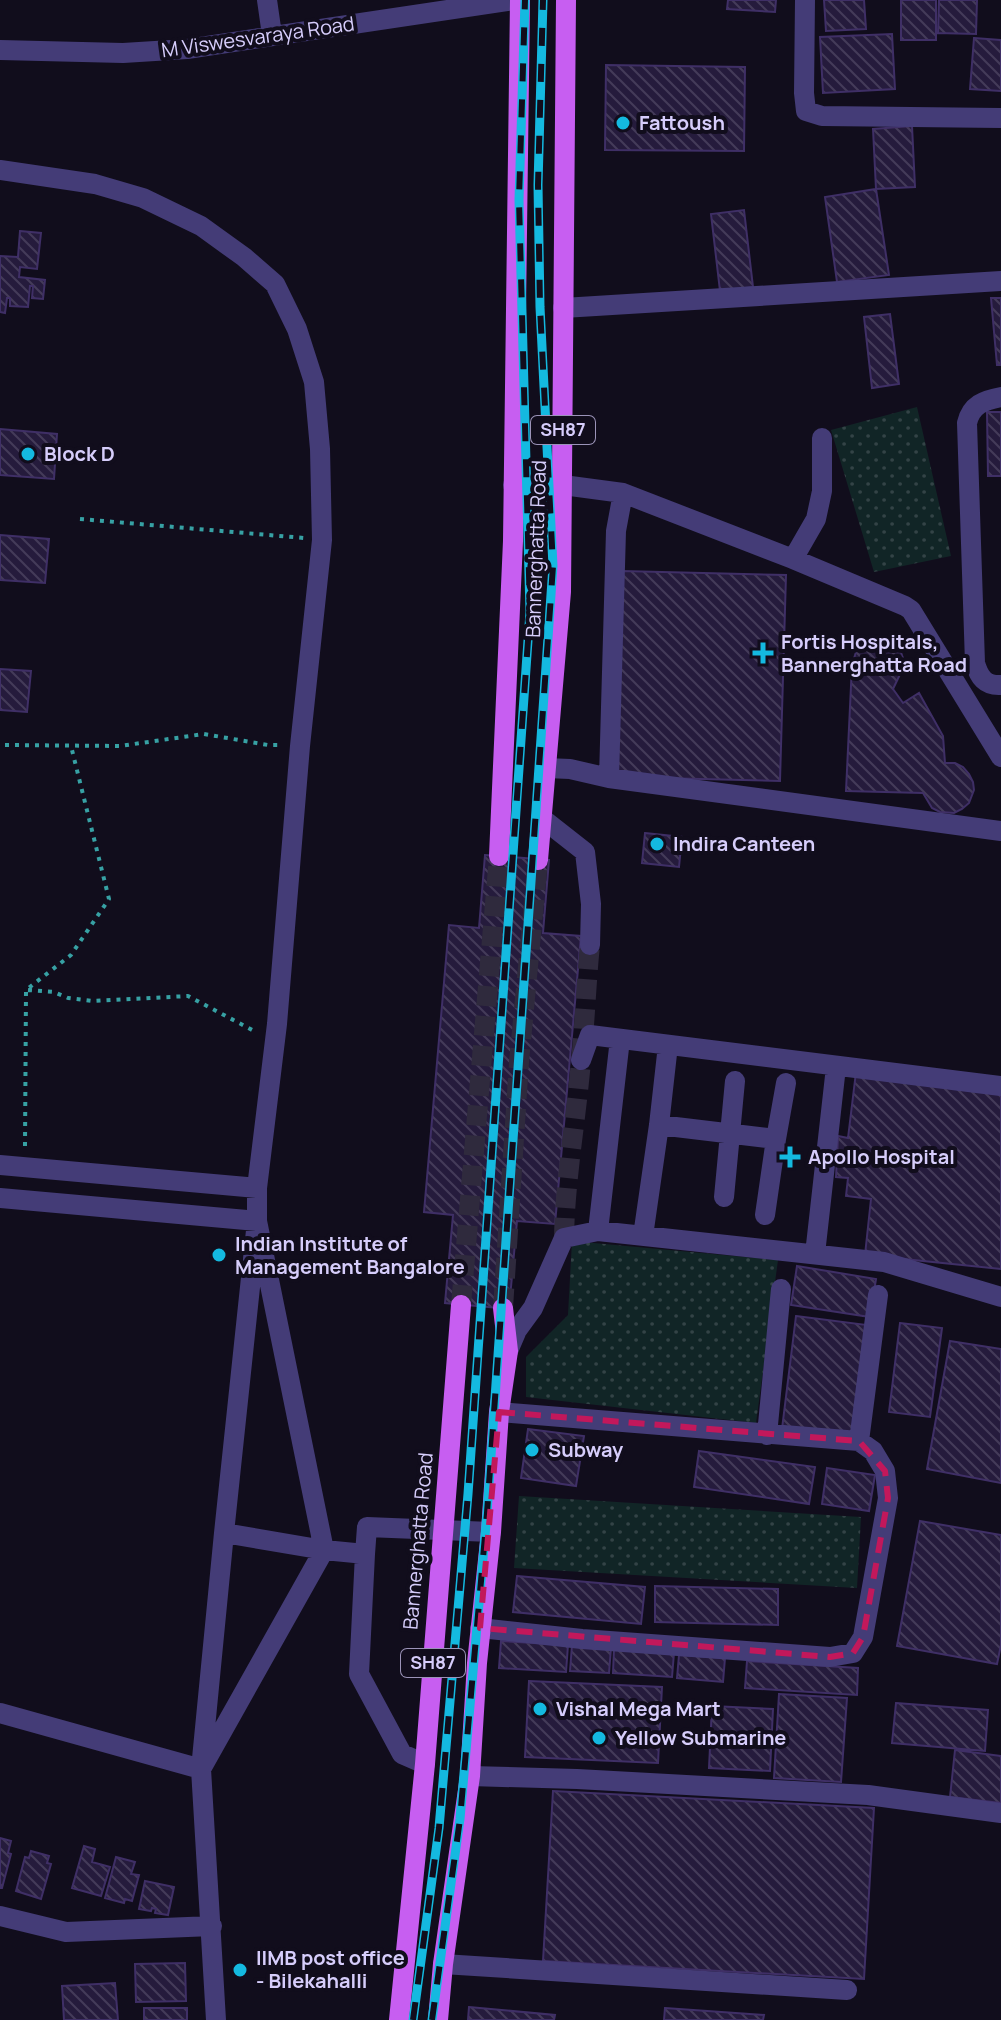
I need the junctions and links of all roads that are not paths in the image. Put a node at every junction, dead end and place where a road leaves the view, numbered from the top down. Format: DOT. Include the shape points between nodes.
graph roads {
  1 [pos="267,0"];
  2 [pos="517,0"];
  3 [pos="566,0"];
  4 [pos="805,0"];
  5 [pos="272,35"];
  6 [pos="0,50"];
  7 [pos="1001,118"];
  8 [pos="0,170"];
  9 [pos="1001,281"];
  10 [pos="563,308"];
  11 [pos="1001,397"];
  12 [pos="822,438"];
  13 [pos="513,485"];
  14 [pos="563,485"];
  15 [pos="623,493"];
  16 [pos="793,559"];
  17 [pos="1001,685"];
  18 [pos="1001,757"];
  19 [pos="546,768"];
  20 [pos="609,778"];
  21 [pos="543,819"];
  22 [pos="1001,831"];
  23 [pos="499,856"];
  24 [pos="538,860"];
  25 [pos="590,945"];
  26 [pos="620,1039"];
  27 [pos="668,1045"];
  28 [pos="581,1060"];
  29 [pos="836,1067"];
  30 [pos="735,1081"];
  31 [pos="786,1083"];
  32 [pos="1001,1086"];
  33 [pos="659,1125"];
  34 [pos="729,1133"];
  35 [pos="776,1139"];
  36 [pos="0,1165"];
  37 [pos="257,1188"];
  38 [pos="724,1197"];
  39 [pos="0,1198"];
  40 [pos="765,1215"];
  41 [pos="257,1221"];
  42 [pos="598,1231"];
  43 [pos="643,1236"];
  44 [pos="815,1254"];
  45 [pos="781,1289"];
  46 [pos="878,1295"];
  47 [pos="1001,1297"];
  48 [pos="461,1305"];
  49 [pos="503,1308"];
  50 [pos="508,1351"];
  51 [pos="499,1412"];
  52 [pos="767,1435"];
  53 [pos="859,1441"];
  54 [pos="444,1528"];
  55 [pos="491,1532"];
  56 [pos="224,1533"];
  57 [pos="324,1550"];
  58 [pos="365,1554"];
  59 [pos="480,1628"];
  60 [pos="0,1713"];
  61 [pos="425,1764"];
  62 [pos="201,1769"];
  63 [pos="470,1776"];
  64 [pos="1001,1813"];
  65 [pos="0,1916"];
  66 [pos="212,1926"];
  67 [pos="443,1964"];
  68 [pos="847,1990"];
  69 [pos="216,2020"];
  70 [pos="399,2020"];
  71 [pos="438,2020"];
  1 -- 5 [label="street"];
  2 -- 5 [label="street, M Viswesvaraya Road"];
  2 -- 13 [label="main road, Bannerghatta Road / SH87"];
  3 -- 10 [label="main road, Bannerghatta Road / SH87"];
  4 -- 7 [label="street" via="806,111 822,116"];
  5 -- 6 [label="street, M Viswesvaraya Road" via="144,52"];
  8 -- 37 [label="street" via="95,184 143,198 201,226 275,284 314,382 322,540"];
  9 -- 10 [label="street"];
  10 -- 14 [label="main road, Bannerghatta Road / SH87"];
  11 -- 17 [label="street" via="977,404 967,423 975,663 985,682"];
  12 -- 16 [label="street" via="816,519"];
  13 -- 14 [label="street"];
  13 -- 23 [label="main road, Bannerghatta Road / SH87"];
  14 -- 15 [label="street"];
  14 -- 19 [label="main road, Bannerghatta Road / SH87" via="561,592"];
  15 -- 16 [label="street"];
  15 -- 20 [label="street" via="616,531"];
  16 -- 18 [label="street" via="911,610"];
  19 -- 20 [label="street"];
  19 -- 21 [label="main road, Bannerghatta Road / SH87"];
  20 -- 22 [label="street"];
  21 -- 24 [label="main road, Bannerghatta Road / SH87"];
  21 -- 25 [label="street" via="585,852"];
  26 -- 27 [label="street"];
  26 -- 28 [label="street" via="590,1035"];
  26 -- 42 [label="street"];
  27 -- 29 [label="street"];
  27 -- 33 [label="street"];
  29 -- 32 [label="street"];
  29 -- 44 [label="street"];
  30 -- 34 [label="street"];
  31 -- 35 [label="street"];
  33 -- 34 [label="street"];
  33 -- 43 [label="street"];
  34 -- 35 [label="street"];
  34 -- 38 [label="street"];
  35 -- 40 [label="street"];
  36 -- 37 [label="street"];
  37 -- 41 [label="street"];
  39 -- 41 [label="street"];
  41 -- 56 [label="street"];
  41 -- 57 [label="street"];
  42 -- 43 [label="street"];
  42 -- 50 [label="street" via="564,1238"];
  43 -- 44 [label="street"];
  44 -- 47 [label="street" via="884,1262"];
  45 -- 52 [label="street"];
  46 -- 53 [label="street"];
  48 -- 54 [label="main road, Bannerghatta Road / SH87"];
  49 -- 50 [label="main road, SH87"];
  50 -- 51 [label="main road, SH87"];
  51 -- 52 [label="street"];
  51 -- 55 [label="main road, SH87"];
  52 -- 53 [label="street"];
  53 -- 59 [label="street" via="873,1451 885,1471 888,1498 863,1637 853,1653 830,1657"];
  54 -- 55 [label="street"];
  54 -- 58 [label="street" via="367,1527"];
  54 -- 61 [label="main road, Bannerghatta Road / SH87"];
  55 -- 59 [label="main road, SH87"];
  56 -- 57 [label="street"];
  56 -- 62 [label="street"];
  57 -- 58 [label="street"];
  57 -- 62 [label="street"];
  58 -- 61 [label="street" via="359,1674 402,1754"];
  59 -- 63 [label="main road, SH87"];
  60 -- 62 [label="street"];
  61 -- 70 [label="main road, Bannerghatta Road / SH87"];
  62 -- 66 [label="street"];
  63 -- 64 [label="street" via="868,1795"];
  63 -- 67 [label="main road, SH87"];
  65 -- 66 [label="street" via="66,1932"];
  66 -- 69 [label="street"];
  67 -- 68 [label="street"];
  67 -- 71 [label="main road, SH87"];
}
